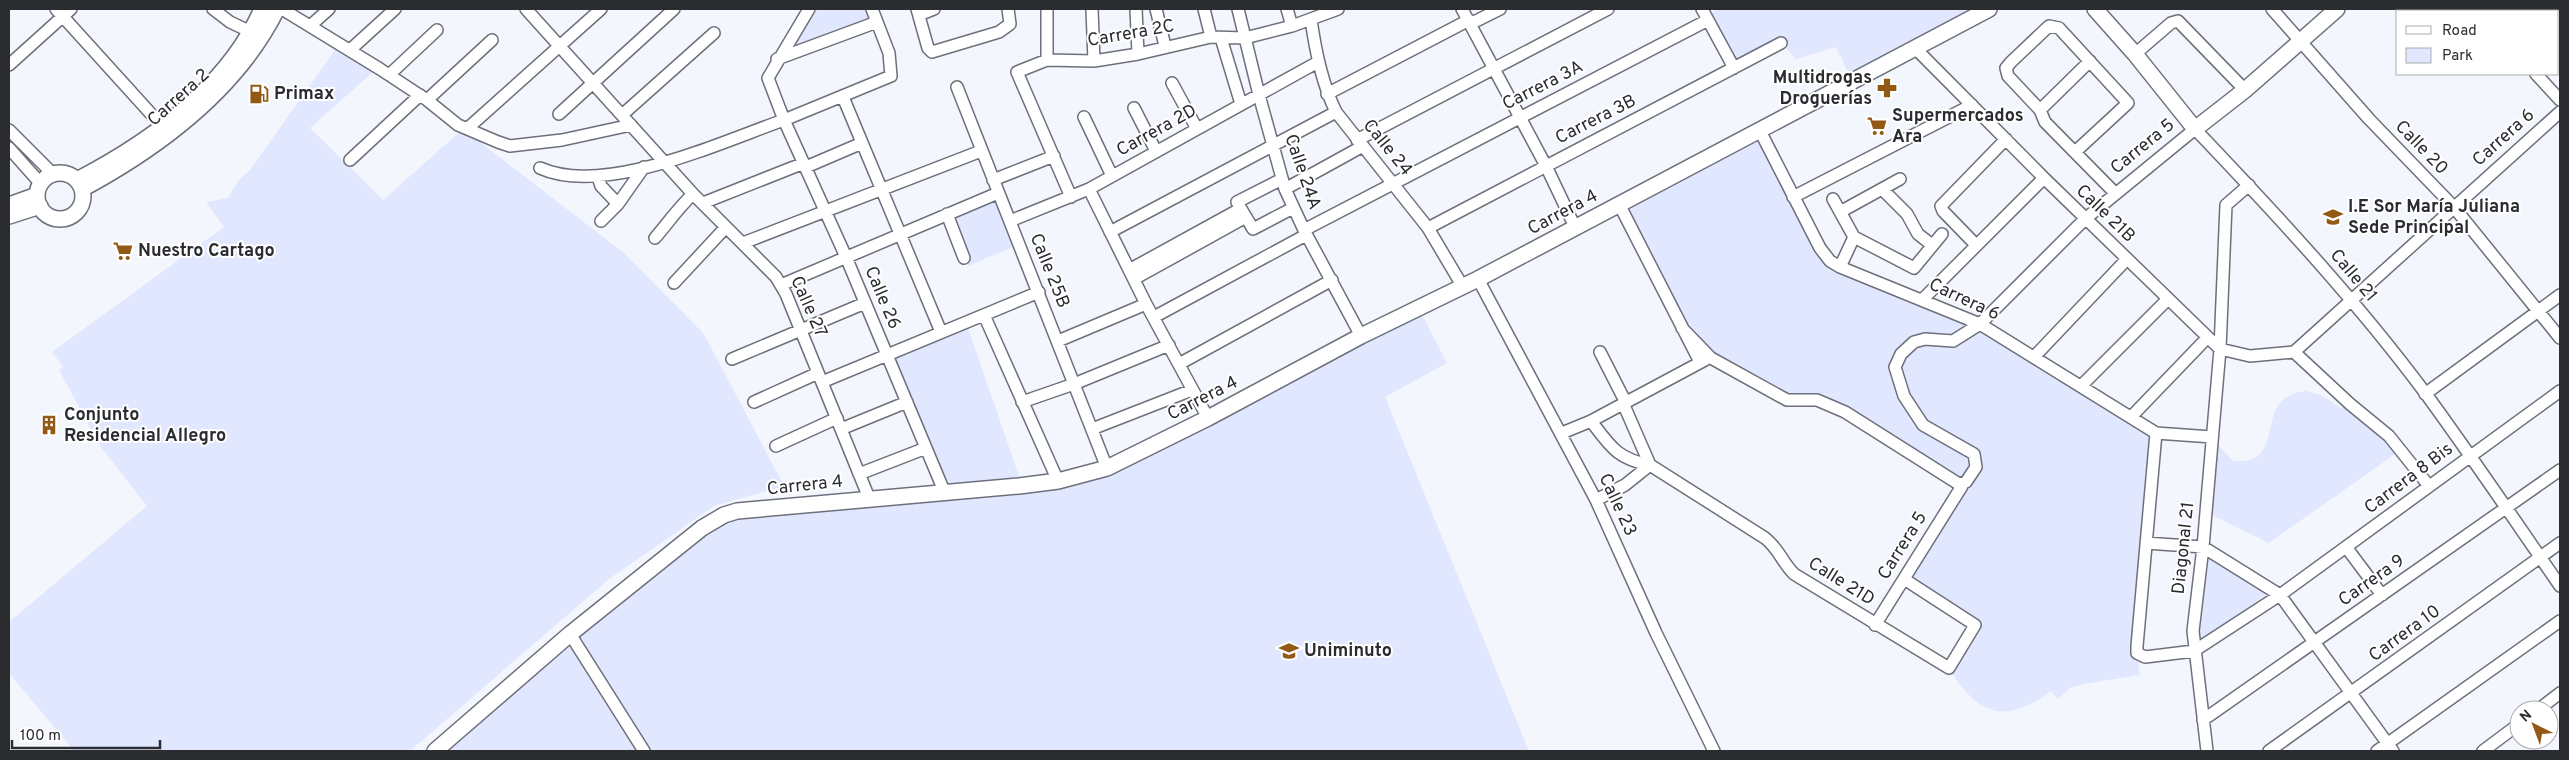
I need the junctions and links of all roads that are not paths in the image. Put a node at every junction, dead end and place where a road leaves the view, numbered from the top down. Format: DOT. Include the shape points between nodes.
graph roads {
  1 [pos="213,9"];
  2 [pos="262,9"];
  3 [pos="277,9"];
  4 [pos="282,9"];
  5 [pos="329,9"];
  6 [pos="395,9"];
  7 [pos="526,9"];
  8 [pos="601,9"];
  9 [pos="674,9"];
  10 [pos="809,9"];
  11 [pos="872,9"];
  12 [pos="934,9"];
  13 [pos="1008,9"];
  14 [pos="1047,9"];
  15 [pos="1092,9"];
  16 [pos="1136,9"];
  17 [pos="1156,9"];
  18 [pos="1204,9"];
  19 [pos="1238,9"];
  20 [pos="1287,9"];
  21 [pos="1338,9"];
  22 [pos="1462,9"];
  23 [pos="1500,9"];
  24 [pos="1608,9"];
  25 [pos="1702,9"];
  26 [pos="1989,9"];
  27 [pos="2095,9"];
  28 [pos="2272,9"];
  29 [pos="2337,9"];
  30 [pos="63,11"];
  31 [pos="918,12"];
  32 [pos="1311,20"];
  33 [pos="1708,20"];
  34 [pos="877,22"];
  35 [pos="1470,22"];
  36 [pos="310,26"];
  37 [pos="1292,26"];
  38 [pos="437,30"];
  39 [pos="251,32"];
  40 [pos="714,33"];
  41 [pos="1216,38"];
  42 [pos="1245,38"];
  43 [pos="492,40"];
  44 [pos="2300,41"];
  45 [pos="1781,43"];
  46 [pos="559,46"];
  47 [pos="1166,46"];
  48 [pos="1915,48"];
  49 [pos="350,50"];
  50 [pos="1138,54"];
  51 [pos="2135,54"];
  52 [pos="777,59"];
  53 [pos="1047,60"];
  54 [pos="1094,61"];
  55 [pos="2090,61"];
  56 [pos="1318,62"];
  57 [pos="9,65"];
  58 [pos="1734,68"];
  59 [pos="1494,69"];
  60 [pos="389,75"];
  61 [pos="2537,75"];
  62 [pos="592,82"];
  63 [pos="1172,83"];
  64 [pos="957,87"];
  65 [pos="2245,90"];
  66 [pos="1327,94"];
  67 [pos="1259,95"];
  68 [pos="843,96"];
  69 [pos="424,98"];
  70 [pos="2560,100"];
  71 [pos="1241,104"];
  72 [pos="1972,105"];
  73 [pos="1134,108"];
  74 [pos="2040,110"];
  75 [pos="1336,112"];
  76 [pos="2560,112"];
  77 [pos="559,114"];
  78 [pos="622,115"];
  79 [pos="1084,117"];
  80 [pos="1520,117"];
  81 [pos="784,120"];
  82 [pos="631,125"];
  83 [pos="162,126"];
  84 [pos="468,128"];
  85 [pos="1197,129"];
  86 [pos="1759,129"];
  87 [pos="2195,129"];
  88 [pos="9,130"];
  89 [pos="2006,139"];
  90 [pos="862,143"];
  91 [pos="1360,143"];
  92 [pos="1274,146"];
  93 [pos="9,148"];
  94 [pos="981,151"];
  95 [pos="1156,151"];
  96 [pos="2074,152"];
  97 [pos="1054,156"];
  98 [pos="350,160"];
  99 [pos="666,161"];
  100 [pos="805,165"];
  101 [pos="1546,166"];
  102 [pos="644,167"];
  103 [pos="540,168"];
  104 [pos="53,174"];
  105 [pos="1112,176"];
  106 [pos="598,177"];
  107 [pos="2044,178"];
  108 [pos="1900,179"];
  109 [pos="993,180"];
  110 [pos="1394,183"];
  111 [pos="1284,184"];
  112 [pos="79,185"];
  113 [pos="2249,185"];
  114 [pos="1089,189"];
  115 [pos="1882,189"];
  116 [pos="881,190"];
  117 [pos="998,193"];
  118 [pos="2115,193"];
  119 [pos="693,194"];
  120 [pos="39,195"];
  121 [pos="1071,197"];
  122 [pos="1793,197"];
  123 [pos="1833,199"];
  124 [pos="703,202"];
  125 [pos="9,204"];
  126 [pos="618,204"];
  127 [pos="1619,204"];
  128 [pos="2453,206"];
  129 [pos="1293,208"];
  130 [pos="826,211"];
  131 [pos="1840,212"];
  132 [pos="1243,213"];
  133 [pos="947,214"];
  134 [pos="9,216"];
  135 [pos="2085,219"];
  136 [pos="1010,220"];
  137 [pos="601,221"];
  138 [pos="726,227"];
  139 [pos="1428,228"];
  140 [pos="1575,228"];
  141 [pos="1110,232"];
  142 [pos="1305,233"];
  143 [pos="899,234"];
  144 [pos="1942,234"];
  145 [pos="1854,237"];
  146 [pos="655,238"];
  147 [pos="743,244"];
  148 [pos="1932,245"];
  149 [pos="1976,245"];
  150 [pos="846,257"];
  151 [pos="964,258"];
  152 [pos="2127,259"];
  153 [pos="1840,267"];
  154 [pos="1132,275"];
  155 [pos="1478,278"];
  156 [pos="1332,280"];
  157 [pos="674,284"];
  158 [pos="781,285"];
  159 [pos="1463,287"];
  160 [pos="1039,292"];
  161 [pos="2560,296"];
  162 [pos="1922,300"];
  163 [pos="2167,300"];
  164 [pos="2350,300"];
  165 [pos="865,303"];
  166 [pos="1146,304"];
  167 [pos="2539,311"];
  168 [pos="988,313"];
  169 [pos="1154,317"];
  170 [pos="1980,324"];
  171 [pos="1682,328"];
  172 [pos="799,329"];
  173 [pos="941,332"];
  174 [pos="1361,336"];
  175 [pos="2207,338"];
  176 [pos="2560,338"];
  177 [pos="1058,342"];
  178 [pos="1169,345"];
  179 [pos="2220,349"];
  180 [pos="1600,352"];
  181 [pos="2294,352"];
  182 [pos="887,355"];
  183 [pos="2034,357"];
  184 [pos="1711,358"];
  185 [pos="732,359"];
  186 [pos="1700,362"];
  187 [pos="1178,364"];
  188 [pos="820,378"];
  189 [pos="1074,384"];
  190 [pos="2081,386"];
  191 [pos="1192,390"];
  192 [pos="2560,391"];
  193 [pos="2425,394"];
  194 [pos="1025,401"];
  195 [pos="754,402"];
  196 [pos="907,402"];
  197 [pos="1624,402"];
  198 [pos="2131,417"];
  199 [pos="1208,418"];
  200 [pos="1591,421"];
  201 [pos="839,424"];
  202 [pos="1092,429"];
  203 [pos="1562,433"];
  204 [pos="2156,433"];
  205 [pos="2212,437"];
  206 [pos="776,446"];
  207 [pos="926,448"];
  208 [pos="2469,456"];
  209 [pos="1650,465"];
  210 [pos="1107,468"];
  211 [pos="2560,470"];
  212 [pos="859,474"];
  213 [pos="1058,481"];
  214 [pos="1960,485"];
  215 [pos="2429,486"];
  216 [pos="944,492"];
  217 [pos="870,498"];
  218 [pos="1596,500"];
  219 [pos="2506,508"];
  220 [pos="2146,543"];
  221 [pos="2560,543"];
  222 [pos="2203,547"];
  223 [pos="2346,547"];
  224 [pos="2540,557"];
  225 [pos="1904,579"];
  226 [pos="2560,586"];
  227 [pos="2280,595"];
  228 [pos="2382,595"];
  229 [pos="2560,620"];
  230 [pos="1875,625"];
  231 [pos="570,634"];
  232 [pos="2315,643"];
  233 [pos="2194,651"];
  234 [pos="2351,695"];
  235 [pos="2203,720"];
  236 [pos="2509,732"];
  237 [pos="2390,747"];
  238 [pos="435,751"];
  239 [pos="644,751"];
  240 [pos="1714,751"];
  241 [pos="2207,751"];
  242 [pos="2269,751"];
  243 [pos="2377,751"];
  244 [pos="2483,751"];
  1 -- 39 [label="street"];
  2 -- 39 [label="main road, Carrera 2"];
  3 -- 112 [label="main road, Carrera 2" via="254,49 215,94 165,138 121,168"];
  4 -- 36 [label="street"];
  5 -- 36 [label="street"];
  6 -- 49 [label="street"];
  7 -- 46 [label="street, Calle 27"];
  8 -- 46 [label="street"];
  9 -- 62 [label="street"];
  10 -- 52 [label="street, Calle 26"];
  11 -- 34 [label="street"];
  12 -- 31 [label="street"];
  13 -- 31 [label="street" via="1010,24 999,32 932,52"];
  14 -- 53 [label="street"];
  15 -- 54 [label="street"];
  16 -- 50 [label="street"];
  17 -- 47 [label="street"];
  18 -- 41 [label="street"];
  19 -- 42 [label="street, Calle 24A"];
  20 -- 37 [label="street"];
  21 -- 32 [label="street, Carrera 2C"];
  22 -- 35 [label="street"];
  23 -- 35 [label="street"];
  24 -- 59 [label="street"];
  25 -- 33 [label="street"];
  26 -- 48 [label="main road, Carrera 4"];
  27 -- 51 [label="main road, Calle 21"];
  28 -- 44 [label="street, Calle 20"];
  29 -- 44 [label="main road, Carrera 5"];
  30 -- 57 [label="street"];
  30 -- 83 [label="street"];
  32 -- 37 [label="street, Carrera 2C"];
  32 -- 56 [label="street, Calle 24"];
  33 -- 58 [label="street"];
  33 -- 80 [label="street, Carrera 3A"];
  34 -- 52 [label="street"];
  34 -- 68 [label="street" via="889,53 891,76"];
  35 -- 59 [label="street"];
  35 -- 66 [label="street"];
  36 -- 49 [label="street"];
  37 -- 42 [label="street, Carrera 2C"];
  38 -- 60 [label="street"];
  39 -- 83 [label="main road, Carrera 2" via="219,75"];
  40 -- 78 [label="street"];
  41 -- 42 [label="street, Carrera 2C"];
  41 -- 47 [label="street, Carrera 2C"];
  41 -- 71 [label="street"];
  42 -- 67 [label="street, Calle 24A"];
  43 -- 69 [label="street"];
  44 -- 65 [label="main road, Carrera 5"];
  44 -- 128 [label="street, Calle 20"];
  45 -- 58 [label="street, Carrera 3B"];
  46 -- 62 [label="street, Calle 27"];
  46 -- 84 [label="street"];
  47 -- 50 [label="street, Carrera 2C"];
  48 -- 72 [label="street, Calle 21B"];
  48 -- 86 [label="main road, Carrera 4"];
  49 -- 60 [label="street"];
  50 -- 54 [label="street, Carrera 2C"];
  51 -- 65 [label="street" via="2171,23 2178,21"];
  51 -- 87 [label="main road, Calle 21"];
  52 -- 81 [label="street, Calle 26" via="768,78"];
  53 -- 54 [label="street, Carrera 2C"];
  53 -- 97 [label="street, Carrera 2C" via="1017,72"];
  55 -- 74 [label="street"];
  55 -- 74 [label="street" via="2059,28 2049,26 2041,31 2006,68 2008,76"];
  55 -- 96 [label="street" via="2128,103"];
  56 -- 66 [label="street, Calle 24"];
  56 -- 67 [label="street, Carrera 2D"];
  58 -- 101 [label="street, Carrera 3B"];
  59 -- 80 [label="street"];
  59 -- 91 [label="street"];
  60 -- 69 [label="street"];
  61 -- 70 [label="street"];
  62 -- 77 [label="street"];
  62 -- 78 [label="street, Calle 27"];
  63 -- 85 [label="street"];
  64 -- 94 [label="street, Calle 25B"];
  65 -- 87 [label="main road, Carrera 5"];
  66 -- 75 [label="street, Calle 24"];
  67 -- 71 [label="street, Carrera 2D"];
  67 -- 92 [label="street, Calle 24A"];
  68 -- 81 [label="street"];
  68 -- 90 [label="street"];
  69 -- 84 [label="street" via="458,125"];
  69 -- 98 [label="street"];
  71 -- 85 [label="street, Carrera 2D"];
  72 -- 89 [label="street, Calle 21B"];
  72 -- 122 [label="street"];
  73 -- 95 [label="street"];
  74 -- 96 [label="street" via="2045,122"];
  75 -- 91 [label="street, Calle 24"];
  75 -- 92 [label="street"];
  76 -- 128 [label="street, Carrera 6"];
  78 -- 82 [label="street, Calle 27"];
  79 -- 105 [label="street"];
  80 -- 101 [label="street"];
  80 -- 110 [label="street, Carrera 3A"];
  81 -- 99 [label="street"];
  81 -- 100 [label="street, Calle 26"];
  82 -- 84 [label="street" via="562,140 510,146"];
  82 -- 99 [label="street, Calle 27"];
  83 -- 112 [label="main road, Carrera 2"];
  85 -- 95 [label="street, Carrera 2D"];
  86 -- 122 [label="street, Carrera 6"];
  86 -- 127 [label="main road, Carrera 4"];
  87 -- 113 [label="street, Calle 21"];
  87 -- 118 [label="street, Carrera 5"];
  88 -- 104 [label="street"];
  89 -- 107 [label="street, Calle 21B"];
  89 -- 149 [label="street" via="1941,206"];
  90 -- 100 [label="street"];
  90 -- 116 [label="street"];
  91 -- 110 [label="street, Calle 24"];
  91 -- 111 [label="street"];
  92 -- 111 [label="street, Calle 24A"];
  92 -- 141 [label="street"];
  93 -- 120 [label="street"];
  94 -- 109 [label="street, Calle 25B"];
  94 -- 116 [label="street"];
  95 -- 105 [label="street, Carrera 2D"];
  96 -- 118 [label="street"];
  97 -- 109 [label="street"];
  97 -- 121 [label="street"];
  99 -- 102 [label="street"];
  99 -- 119 [label="street, Calle 27"];
  100 -- 124 [label="street"];
  100 -- 130 [label="street, Calle 26"];
  101 -- 139 [label="street, Carrera 3B"];
  101 -- 140 [label="street"];
  102 -- 106 [label="street"];
  102 -- 126 [label="street"];
  103 -- 106 [label="street" via="548,172"];
  104 -- 112 [label="main road" via="66,174"];
  104 -- 120 [label="main road"];
  105 -- 114 [label="street, Carrera 2D"];
  106 -- 126 [label="street" via="601,186"];
  107 -- 135 [label="street, Calle 21B"];
  107 -- 149 [label="street"];
  108 -- 115 [label="street"];
  109 -- 117 [label="street, Calle 25B"];
  110 -- 139 [label="street, Calle 24"];
  110 -- 142 [label="street"];
  111 -- 129 [label="street, Calle 24A"];
  111 -- 132 [label="street" via="1237,202"];
  112 -- 120 [label="main road" via="82,204 67,218 53,218 46,214"];
  113 -- 164 [label="street, Calle 21"];
  113 -- 179 [label="street, Diagonal 21" via="2226,206"];
  114 -- 121 [label="street, Carrera 2D"];
  114 -- 141 [label="street"];
  115 -- 131 [label="street"];
  115 -- 148 [label="street" via="1907,214 1918,234"];
  116 -- 130 [label="street"];
  116 -- 143 [label="street"];
  117 -- 133 [label="street"];
  117 -- 136 [label="street, Calle 25B"];
  118 -- 135 [label="street, Carrera 5"];
  119 -- 124 [label="street, Calle 27"];
  119 -- 146 [label="street" via="673,213"];
  120 -- 125 [label="main road"];
  120 -- 134 [label="main road"];
  121 -- 136 [label="street, Carrera 2D"];
  122 -- 153 [label="street, Carrera 6" via="1820,248"];
  123 -- 131 [label="street"];
  124 -- 138 [label="street, Calle 27"];
  126 -- 137 [label="street"];
  127 -- 140 [label="main road, Carrera 4"];
  127 -- 171 [label="street"];
  128 -- 164 [label="street, Carrera 6"];
  128 -- 167 [label="street, Calle 20"];
  129 -- 132 [label="street" via="1253,229"];
  129 -- 142 [label="street, Calle 24A"];
  130 -- 147 [label="street"];
  130 -- 150 [label="street, Calle 26"];
  131 -- 145 [label="street"];
  132 -- 154 [label="street"];
  133 -- 143 [label="street"];
  133 -- 151 [label="street"];
  135 -- 152 [label="street, Calle 21B"];
  135 -- 170 [label="street, Carrera 5"];
  136 -- 160 [label="street, Calle 25B"];
  138 -- 147 [label="street, Calle 27"];
  138 -- 157 [label="street"];
  139 -- 159 [label="street, Calle 24"];
  140 -- 155 [label="main road, Carrera 4"];
  141 -- 154 [label="street"];
  142 -- 156 [label="street, Calle 24A"];
  142 -- 169 [label="street"];
  143 -- 150 [label="street"];
  143 -- 173 [label="street"];
  144 -- 148 [label="street"];
  145 -- 148 [label="street" via="1914,268"];
  145 -- 153 [label="street"];
  147 -- 158 [label="street, Calle 27"];
  149 -- 162 [label="street"];
  150 -- 158 [label="street"];
  150 -- 165 [label="street, Calle 26"];
  152 -- 163 [label="street, Calle 21B"];
  152 -- 183 [label="street"];
  153 -- 162 [label="street, Carrera 6"];
  154 -- 166 [label="street"];
  155 -- 159 [label="main road, Carrera 4"];
  155 -- 203 [label="street, Calle 23"];
  156 -- 174 [label="street, Calle 24A"];
  156 -- 187 [label="street"];
  158 -- 172 [label="street, Calle 27"];
  159 -- 174 [label="main road, Carrera 4"];
  160 -- 168 [label="street"];
  160 -- 177 [label="street, Calle 25B"];
  161 -- 167 [label="street"];
  162 -- 170 [label="street, Carrera 6"];
  163 -- 175 [label="street, Calle 21B"];
  163 -- 190 [label="street"];
  164 -- 181 [label="street, Carrera 6"];
  164 -- 193 [label="street, Calle 21"];
  165 -- 172 [label="street"];
  165 -- 182 [label="street, Calle 26"];
  166 -- 169 [label="street"];
  166 -- 177 [label="street"];
  167 -- 176 [label="street, Calle 20"];
  167 -- 193 [label="street"];
  168 -- 173 [label="street"];
  168 -- 194 [label="street"];
  169 -- 178 [label="street"];
  170 -- 183 [label="street, Carrera 6"];
  170 -- 214 [label="street, Carrera 5" via="1953,341 1926,339 1914,342 1901,354 1895,367 1904,396 1923,424 1974,454 1976,467"];
  171 -- 184 [label="street"];
  171 -- 186 [label="street"];
  172 -- 185 [label="street"];
  172 -- 188 [label="street, Calle 27"];
  173 -- 182 [label="street"];
  174 -- 199 [label="main road, Carrera 4"];
  175 -- 179 [label="street, Calle 21B"];
  175 -- 198 [label="street"];
  177 -- 189 [label="street, Calle 25B"];
  178 -- 187 [label="street"];
  178 -- 189 [label="street"];
  179 -- 181 [label="street, Calle 21B" via="2250,356"];
  179 -- 205 [label="street, Diagonal 21"];
  180 -- 197 [label="street"];
  181 -- 215 [label="street" via="2389,436"];
  182 -- 188 [label="street"];
  182 -- 196 [label="street, Calle 26"];
  183 -- 190 [label="street, Carrera 6"];
  184 -- 186 [label="street"];
  184 -- 214 [label="street" via="1787,400 1817,400 1845,412"];
  186 -- 197 [label="street"];
  187 -- 191 [label="street"];
  188 -- 195 [label="street"];
  188 -- 201 [label="street, Calle 27"];
  189 -- 194 [label="street"];
  189 -- 202 [label="street, Calle 25B"];
  190 -- 198 [label="street, Carrera 6"];
  191 -- 199 [label="street"];
  191 -- 202 [label="street"];
  192 -- 208 [label="street, Carrera 8 Bis"];
  193 -- 208 [label="street, Calle 21"];
  194 -- 213 [label="street"];
  196 -- 201 [label="street"];
  196 -- 207 [label="street, Calle 26"];
  197 -- 200 [label="street"];
  197 -- 209 [label="street"];
  198 -- 204 [label="street, Carrera 6"];
  199 -- 210 [label="main road, Carrera 4"];
  200 -- 203 [label="street"];
  200 -- 209 [label="street" via="1613,451 1630,462"];
  201 -- 206 [label="street"];
  201 -- 212 [label="street, Calle 27"];
  202 -- 210 [label="street, Calle 25B"];
  203 -- 218 [label="street, Calle 23"];
  204 -- 205 [label="street, Carrera 6"];
  204 -- 220 [label="street"];
  205 -- 222 [label="street, Diagonal 21"];
  207 -- 212 [label="street"];
  207 -- 216 [label="street, Calle 26"];
  208 -- 215 [label="street, Carrera 8 Bis"];
  208 -- 219 [label="street, Calle 21"];
  209 -- 218 [label="street" via="1625,485"];
  209 -- 230 [label="street, Calle 21D" via="1765,538 1778,548 1786,566 1794,574"];
  210 -- 213 [label="main road, Carrera 4"];
  211 -- 219 [label="street, Carrera 9"];
  212 -- 217 [label="street, Calle 27"];
  213 -- 216 [label="main road, Carrera 4"];
  214 -- 225 [label="street, Carrera 5"];
  215 -- 223 [label="street, Carrera 8 Bis"];
  216 -- 217 [label="main road, Carrera 4"];
  217 -- 231 [label="main road, Carrera 4" via="724,515 702,528"];
  218 -- 240 [label="street, Calle 23"];
  219 -- 224 [label="street, Calle 21"];
  219 -- 228 [label="street, Carrera 9"];
  220 -- 222 [label="street"];
  220 -- 233 [label="street" via="2137,652 2145,657"];
  221 -- 224 [label="street, Carrera 10"];
  222 -- 227 [label="street"];
  222 -- 233 [label="street, Diagonal 21" via="2192,631"];
  223 -- 227 [label="street, Carrera 8 Bis"];
  223 -- 228 [label="street"];
  224 -- 226 [label="street, Calle 21"];
  224 -- 234 [label="street, Carrera 10"];
  225 -- 230 [label="street, Carrera 5"];
  225 -- 230 [label="street, Calle 21D" via="1975,625 1949,668"];
  227 -- 232 [label="street"];
  227 -- 233 [label="street, Carrera 8 Bis"];
  228 -- 232 [label="street, Carrera 9"];
  229 -- 237 [label="street"];
  231 -- 238 [label="main road, Carrera 4"];
  231 -- 239 [label="street"];
  232 -- 234 [label="street"];
  232 -- 235 [label="street, Carrera 9"];
  233 -- 235 [label="street, Diagonal 21"];
  234 -- 237 [label="street"];
  234 -- 242 [label="street, Carrera 10"];
  235 -- 241 [label="street, Diagonal 21"];
  236 -- 244 [label="street"];
  237 -- 243 [label="street"];
}
